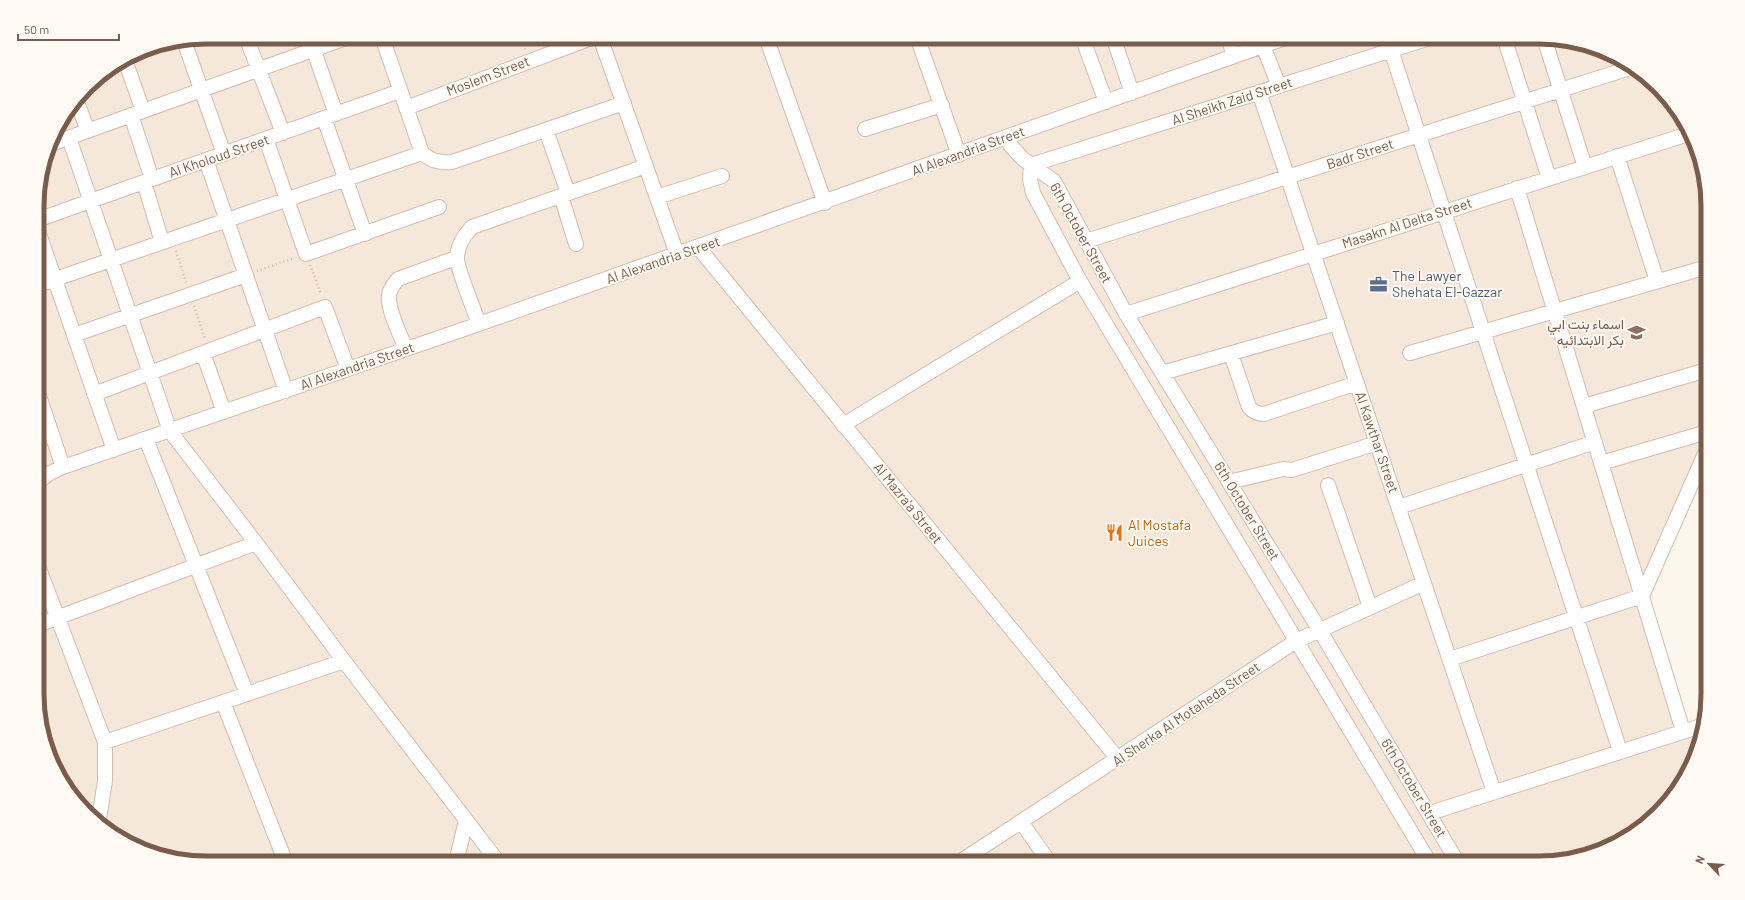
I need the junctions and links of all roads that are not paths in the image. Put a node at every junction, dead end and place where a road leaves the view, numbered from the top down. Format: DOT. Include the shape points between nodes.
graph roads {
  1 [pos="249,44"];
  2 [pos="309,44"];
  3 [pos="311,44"];
  4 [pos="384,44"];
  5 [pos="575,44"];
  6 [pos="603,44"];
  7 [pos="768,44"];
  8 [pos="920,44"];
  9 [pos="1085,44"];
  10 [pos="1114,44"];
  11 [pos="1230,44"];
  12 [pos="1269,44"];
  13 [pos="1410,44"];
  14 [pos="1506,44"];
  15 [pos="1546,44"];
  16 [pos="185,45"];
  17 [pos="1263,46"];
  18 [pos="1391,50"];
  19 [pos="1234,56"];
  20 [pos="126,65"];
  21 [pos="258,69"];
  22 [pos="1626,69"];
  23 [pos="1279,86"];
  24 [pos="202,90"];
  25 [pos="1561,90"];
  26 [pos="400,91"];
  27 [pos="1260,92"];
  28 [pos="1132,93"];
  29 [pos="1106,102"];
  30 [pos="1525,102"];
  31 [pos="624,103"];
  32 [pos="942,105"];
  33 [pos="79,107"];
  34 [pos="406,108"];
  35 [pos="137,113"];
  36 [pos="330,116"];
  37 [pos="865,129"];
  38 [pos="546,130"];
  39 [pos="88,131"];
  40 [pos="283,133"];
  41 [pos="1684,135"];
  42 [pos="1418,136"];
  43 [pos="1006,137"];
  44 [pos="69,138"];
  45 [pos="266,139"];
  46 [pos="57,142"];
  47 [pos="422,153"];
  48 [pos="224,154"];
  49 [pos="959,155"];
  50 [pos="1617,156"];
  51 [pos="206,160"];
  52 [pos="1031,165"];
  53 [pos="646,166"];
  54 [pos="1585,167"];
  55 [pos="722,176"];
  56 [pos="1288,177"];
  57 [pos="1549,178"];
  58 [pos="345,179"];
  59 [pos="148,181"];
  60 [pos="1518,188"];
  61 [pos="565,195"];
  62 [pos="657,197"];
  63 [pos="287,199"];
  64 [pos="91,201"];
  65 [pos="824,203"];
  66 [pos="439,207"];
  67 [pos="1443,211"];
  68 [pos="44,218"];
  69 [pos="226,220"];
  70 [pos="365,234"];
  71 [pos="162,242"];
  72 [pos="1086,242"];
  73 [pos="576,244"];
  74 [pos="44,246"];
  75 [pos="698,247"];
  76 [pos="678,254"];
  77 [pos="1314,254"];
  78 [pos="456,258"];
  79 [pos="111,259"];
  80 [pos="1701,269"];
  81 [pos="246,275"];
  82 [pos="55,278"];
  83 [pos="1080,281"];
  84 [pos="1656,281"];
  85 [pos="44,282"];
  86 [pos="1555,311"];
  87 [pos="1126,314"];
  88 [pos="130,316"];
  89 [pos="1337,323"];
  90 [pos="479,324"];
  91 [pos="265,330"];
  92 [pos="1483,332"];
  93 [pos="74,335"];
  94 [pos="406,350"];
  95 [pos="202,353"];
  96 [pos="1410,353"];
  97 [pos="1230,354"];
  98 [pos="348,370"];
  99 [pos="1701,372"];
  100 [pos="150,373"];
  101 [pos="1162,373"];
  102 [pos="1357,383"];
  103 [pos="286,391"];
  104 [pos="94,394"];
  105 [pos="1584,406"];
  106 [pos="44,411"];
  107 [pos="224,412"];
  108 [pos="843,425"];
  109 [pos="170,431"];
  110 [pos="1701,434"];
  111 [pos="146,439"];
  112 [pos="1595,442"];
  113 [pos="1378,443"];
  114 [pos="114,450"];
  115 [pos="1601,463"];
  116 [pos="1701,463"];
  117 [pos="1526,465"];
  118 [pos="63,467"];
  119 [pos="44,470"];
  120 [pos="1229,482"];
  121 [pos="1328,486"];
  122 [pos="1399,507"];
  123 [pos="256,543"];
  124 [pos="196,566"];
  125 [pos="44,582"];
  126 [pos="1424,584"];
  127 [pos="1642,596"];
  128 [pos="1370,607"];
  129 [pos="58,618"];
  130 [pos="1576,618"];
  131 [pos="44,623"];
  132 [pos="1319,630"];
  133 [pos="1296,641"];
  134 [pos="1450,660"];
  135 [pos="344,661"];
  136 [pos="247,694"];
  137 [pos="223,702"];
  138 [pos="1695,729"];
  139 [pos="105,742"];
  140 [pos="1620,751"];
  141 [pos="1118,759"];
  142 [pos="1494,792"];
  143 [pos="1430,813"];
  144 [pos="99,816"];
  145 [pos="466,820"];
  146 [pos="1021,822"];
  147 [pos="283,856"];
  148 [pos="458,856"];
  149 [pos="494,856"];
  150 [pos="969,856"];
  151 [pos="1045,856"];
  152 [pos="1426,856"];
  153 [pos="1454,856"];
  1 -- 21 [label="street"];
  2 -- 21 [label="street"];
  3 -- 36 [label="street"];
  4 -- 26 [label="street"];
  5 -- 34 [label="street, Moslem Street"];
  6 -- 31 [label="street"];
  7 -- 65 [label="street"];
  8 -- 32 [label="street"];
  9 -- 29 [label="street"];
  10 -- 28 [label="street"];
  11 -- 19 [label="street"];
  12 -- 17 [label="street, Al Alexandria Street"];
  13 -- 18 [label="street, Al Sheikh Zaid Street"];
  14 -- 30 [label="street"];
  15 -- 25 [label="street"];
  16 -- 24 [label="street"];
  17 -- 19 [label="street, Al Alexandria Street"];
  17 -- 23 [label="street"];
  18 -- 23 [label="street, Al Sheikh Zaid Street"];
  18 -- 42 [label="street"];
  19 -- 28 [label="street, Al Alexandria Street"];
  20 -- 35 [label="street"];
  21 -- 24 [label="street"];
  21 -- 40 [label="street"];
  22 -- 25 [label="street, Badr Street"];
  23 -- 27 [label="street, Al Sheikh Zaid Street"];
  24 -- 35 [label="street"];
  24 -- 48 [label="street"];
  25 -- 30 [label="street, Badr Street"];
  25 -- 54 [label="street"];
  26 -- 34 [label="street"];
  26 -- 36 [label="street, Al Kholoud Street"];
  27 -- 52 [label="street, Al Sheikh Zaid Street"];
  27 -- 56 [label="street, Al Kawthar Street"];
  28 -- 29 [label="street, Al Alexandria Street"];
  29 -- 43 [label="street, Al Alexandria Street"];
  30 -- 42 [label="street, Badr Street"];
  30 -- 57 [label="street"];
  31 -- 38 [label="street"];
  31 -- 53 [label="street"];
  32 -- 37 [label="street"];
  32 -- 49 [label="street"];
  33 -- 39 [label="street"];
  34 -- 47 [label="street"];
  35 -- 39 [label="street"];
  35 -- 59 [label="street"];
  36 -- 40 [label="street, Al Kholoud Street"];
  36 -- 58 [label="street"];
  38 -- 47 [label="street" via="452,162 435,162"];
  38 -- 61 [label="street"];
  39 -- 44 [label="street"];
  40 -- 45 [label="street, Al Kholoud Street"];
  41 -- 50 [label="street, Masakn Al Delta Street"];
  42 -- 56 [label="street, Badr Street"];
  42 -- 67 [label="street"];
  43 -- 49 [label="street, Al Alexandria Street"];
  43 -- 52 [label="street, 6th October Street" via="1017,153"];
  44 -- 46 [label="street"];
  44 -- 64 [label="street"];
  45 -- 48 [label="street, Al Kholoud Street"];
  45 -- 63 [label="street"];
  47 -- 58 [label="street"];
  48 -- 51 [label="street, Al Kholoud Street"];
  49 -- 65 [label="street, Al Alexandria Street"];
  50 -- 54 [label="street, Masakn Al Delta Street"];
  50 -- 84 [label="street"];
  51 -- 59 [label="street, Al Kholoud Street"];
  51 -- 69 [label="street"];
  52 -- 72 [label="street, 6th October Street" via="1054,181"];
  52 -- 83 [label="street, 6th October Street" via="1033,193"];
  53 -- 61 [label="street"];
  53 -- 62 [label="street"];
  54 -- 57 [label="street, Masakn Al Delta Street"];
  55 -- 62 [label="street"];
  56 -- 72 [label="street, Badr Street"];
  56 -- 77 [label="street, Al Kawthar Street"];
  57 -- 60 [label="street, Masakn Al Delta Street"];
  58 -- 63 [label="street"];
  58 -- 70 [label="street"];
  59 -- 64 [label="street, Al Kholoud Street"];
  59 -- 71 [label="street"];
  60 -- 67 [label="street, Masakn Al Delta Street"];
  60 -- 86 [label="street"];
  61 -- 73 [label="street"];
  61 -- 78 [label="street" via="472,227 458,246"];
  62 -- 76 [label="street"];
  63 -- 69 [label="street"];
  63 -- 70 [label="street" via="306,254"];
  64 -- 68 [label="street, Al Kholoud Street"];
  64 -- 79 [label="street"];
  65 -- 75 [label="street, Al Alexandria Street"];
  66 -- 70 [label="street"];
  67 -- 77 [label="street, Masakn Al Delta Street"];
  67 -- 92 [label="street"];
  69 -- 71 [label="street"];
  69 -- 81 [label="street"];
  71 -- 79 [label="street"];
  72 -- 87 [label="street, 6th October Street"];
  74 -- 82 [label="street"];
  75 -- 76 [label="street, Al Alexandria Street"];
  75 -- 108 [label="street, Al Mazra'a Street"];
  76 -- 90 [label="street, Al Alexandria Street"];
  77 -- 87 [label="street, Masakn Al Delta Street"];
  77 -- 89 [label="street, Al Kawthar Street"];
  78 -- 90 [label="street"];
  78 -- 94 [label="street" via="398,279 392,286 389,303"];
  79 -- 82 [label="street"];
  79 -- 88 [label="street"];
  80 -- 84 [label="street"];
  81 -- 88 [label="street"];
  81 -- 91 [label="street"];
  82 -- 85 [label="street"];
  82 -- 93 [label="street"];
  83 -- 108 [label="street"];
  83 -- 133 [label="street, 6th October Street"];
  84 -- 86 [label="street"];
  86 -- 92 [label="street"];
  86 -- 105 [label="street"];
  87 -- 101 [label="street, 6th October Street"];
  88 -- 93 [label="street"];
  88 -- 100 [label="street"];
  89 -- 97 [label="street"];
  89 -- 102 [label="street, Al Kawthar Street"];
  90 -- 94 [label="street, Al Alexandria Street"];
  91 -- 95 [label="street"];
  91 -- 98 [label="street" via="325,307"];
  91 -- 103 [label="street"];
  92 -- 96 [label="street"];
  92 -- 117 [label="street"];
  93 -- 104 [label="street"];
  94 -- 98 [label="street, Al Alexandria Street"];
  95 -- 100 [label="street"];
  95 -- 107 [label="street"];
  97 -- 101 [label="street"];
  97 -- 102 [label="street" via="1249,407 1258,414"];
  98 -- 103 [label="street, Al Alexandria Street"];
  99 -- 105 [label="street"];
  100 -- 104 [label="street"];
  100 -- 109 [label="street"];
  101 -- 120 [label="street, 6th October Street"];
  102 -- 113 [label="street, Al Kawthar Street"];
  103 -- 107 [label="street, Al Alexandria Street"];
  104 -- 114 [label="street"];
  105 -- 112 [label="street"];
  106 -- 118 [label="street"];
  107 -- 109 [label="street, Al Alexandria Street"];
  108 -- 141 [label="street, Al Mazra'a Street"];
  109 -- 111 [label="street, Al Alexandria Street"];
  109 -- 123 [label="street"];
  110 -- 115 [label="street"];
  111 -- 114 [label="street, Al Alexandria Street"];
  111 -- 124 [label="street"];
  112 -- 115 [label="street"];
  112 -- 117 [label="street"];
  113 -- 120 [label="street" via="1292,470 1282,469"];
  113 -- 122 [label="street, Al Kawthar Street"];
  114 -- 118 [label="street, Al Alexandria Street"];
  115 -- 127 [label="street"];
  116 -- 127 [label="street"];
  117 -- 122 [label="street"];
  117 -- 130 [label="street"];
  118 -- 119 [label="street, Al Alexandria Street"];
  120 -- 132 [label="street, 6th October Street"];
  121 -- 128 [label="street"];
  122 -- 126 [label="street, Al Kawthar Street"];
  123 -- 124 [label="street"];
  123 -- 135 [label="street"];
  124 -- 129 [label="street"];
  124 -- 136 [label="street"];
  125 -- 129 [label="street"];
  126 -- 128 [label="street, Al Sherka Al Motaheda Street"];
  126 -- 134 [label="street, Al Kawthar Street"];
  127 -- 130 [label="street"];
  127 -- 138 [label="street"];
  128 -- 132 [label="street, Al Sherka Al Motaheda Street"];
  129 -- 131 [label="street"];
  129 -- 139 [label="street"];
  130 -- 134 [label="street"];
  130 -- 140 [label="street"];
  132 -- 133 [label="street, Al Sherka Al Motaheda Street"];
  132 -- 143 [label="street, 6th October Street"];
  133 -- 141 [label="street, Al Sherka Al Motaheda Street"];
  133 -- 152 [label="street, 6th October Street"];
  134 -- 142 [label="street, Al Kawthar Street"];
  135 -- 136 [label="street"];
  135 -- 145 [label="street"];
  136 -- 137 [label="street"];
  137 -- 139 [label="street"];
  137 -- 147 [label="street"];
  138 -- 140 [label="street"];
  139 -- 144 [label="street"];
  140 -- 142 [label="street"];
  141 -- 146 [label="street, Al Sherka Al Motaheda Street"];
  142 -- 143 [label="street"];
  143 -- 153 [label="street, 6th October Street"];
  145 -- 148 [label="street"];
  145 -- 149 [label="street"];
  146 -- 150 [label="street, Al Sherka Al Motaheda Street"];
  146 -- 151 [label="street"];
}
